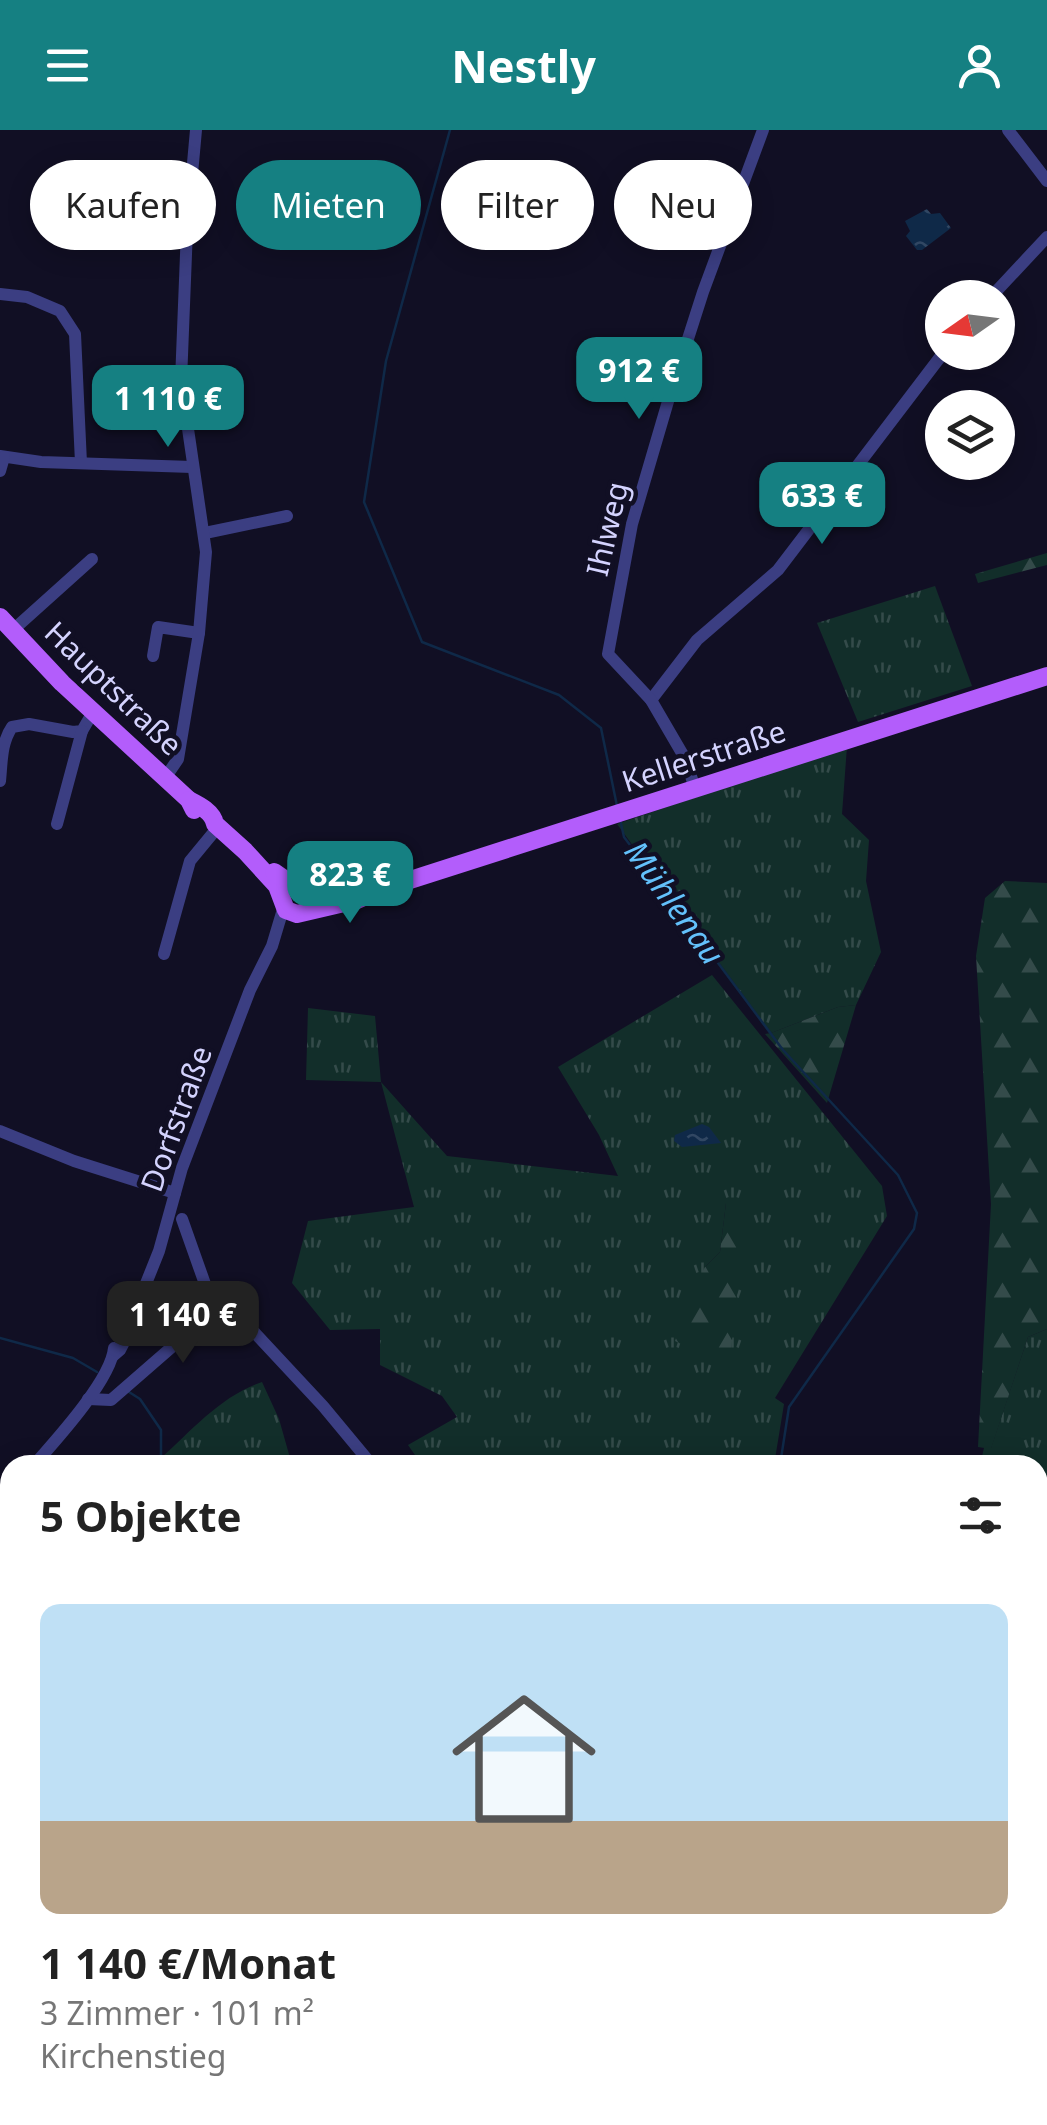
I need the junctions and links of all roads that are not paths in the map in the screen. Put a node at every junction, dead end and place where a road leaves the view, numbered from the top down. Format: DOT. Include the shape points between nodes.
graph roads {
  1 [pos="196,130"];
  2 [pos="763,130"];
  3 [pos="1008,130"];
  4 [pos="1047,181"];
  5 [pos="1047,238"];
  6 [pos="1007,280"];
  7 [pos="0,294"];
  8 [pos="930,370"];
  9 [pos="2,461"];
  10 [pos="80,462"];
  11 [pos="192,467"];
  12 [pos="286,516"];
  13 [pos="204,534"];
  14 [pos="92,558"];
  15 [pos="6,623"];
  16 [pos="200,634"];
  17 [pos="153,656"];
  18 [pos="1047,676"];
  19 [pos="651,700"];
  20 [pos="92,712"];
  21 [pos="82,731"];
  22 [pos="164,778"];
  23 [pos="0,781"];
  24 [pos="696,789"];
  25 [pos="57,824"];
  26 [pos="216,825"];
  27 [pos="295,902"];
  28 [pos="164,954"];
  29 [pos="0,1131"];
  30 [pos="174,1193"];
  31 [pos="182,1219"];
  32 [pos="216,1314"];
  33 [pos="88,1399"];
  34 [pos="42,1455"];
  35 [pos="364,1455"];
  1 -- 11 [label="street" via="181,381"];
  2 -- 19 [label="street, Ihlweg" via="703,292 632,524 608,654"];
  3 -- 4 [label="street"];
  5 -- 6 [label="street"];
  7 -- 10 [label="street" via="27,296 60,310 74,334"];
  8 -- 19 [label="street" via="778,570 697,640"];
  9 -- 10 [label="street"];
  10 -- 11 [label="street"];
  11 -- 13 [label="street"];
  12 -- 13 [label="street"];
  13 -- 16 [label="street"];
  14 -- 15 [label="street"];
  15 -- 20 [label="main road, Hauptstraße"];
  16 -- 17 [label="street" via="159,621"];
  16 -- 22 [label="street" via="178,759"];
  18 -- 24 [label="main road, Kellerstraße"];
  19 -- 24 [label="street"];
  20 -- 21 [label="street"];
  20 -- 22 [label="main road, Hauptstraße"];
  21 -- 23 [label="street" via="12,727"];
  21 -- 25 [label="street"];
  22 -- 26 [label="main road, Hauptstraße"];
  24 -- 27 [label="main road, Kellerstraße" via="378,890"];
  26 -- 27 [label="main road, Hauptstraße"];
  26 -- 28 [label="street" via="190,861"];
  27 -- 30 [label="street, Dorfstraße" via="250,990"];
  29 -- 30 [label="street"];
  30 -- 33 [label="street, Dorfstraße" via="135,1311"];
  31 -- 32 [label="street"];
  32 -- 33 [label="street" via="110,1400"];
  32 -- 35 [label="street" via="256,1332"];
  33 -- 34 [label="street, Dorfstraße"];
}
